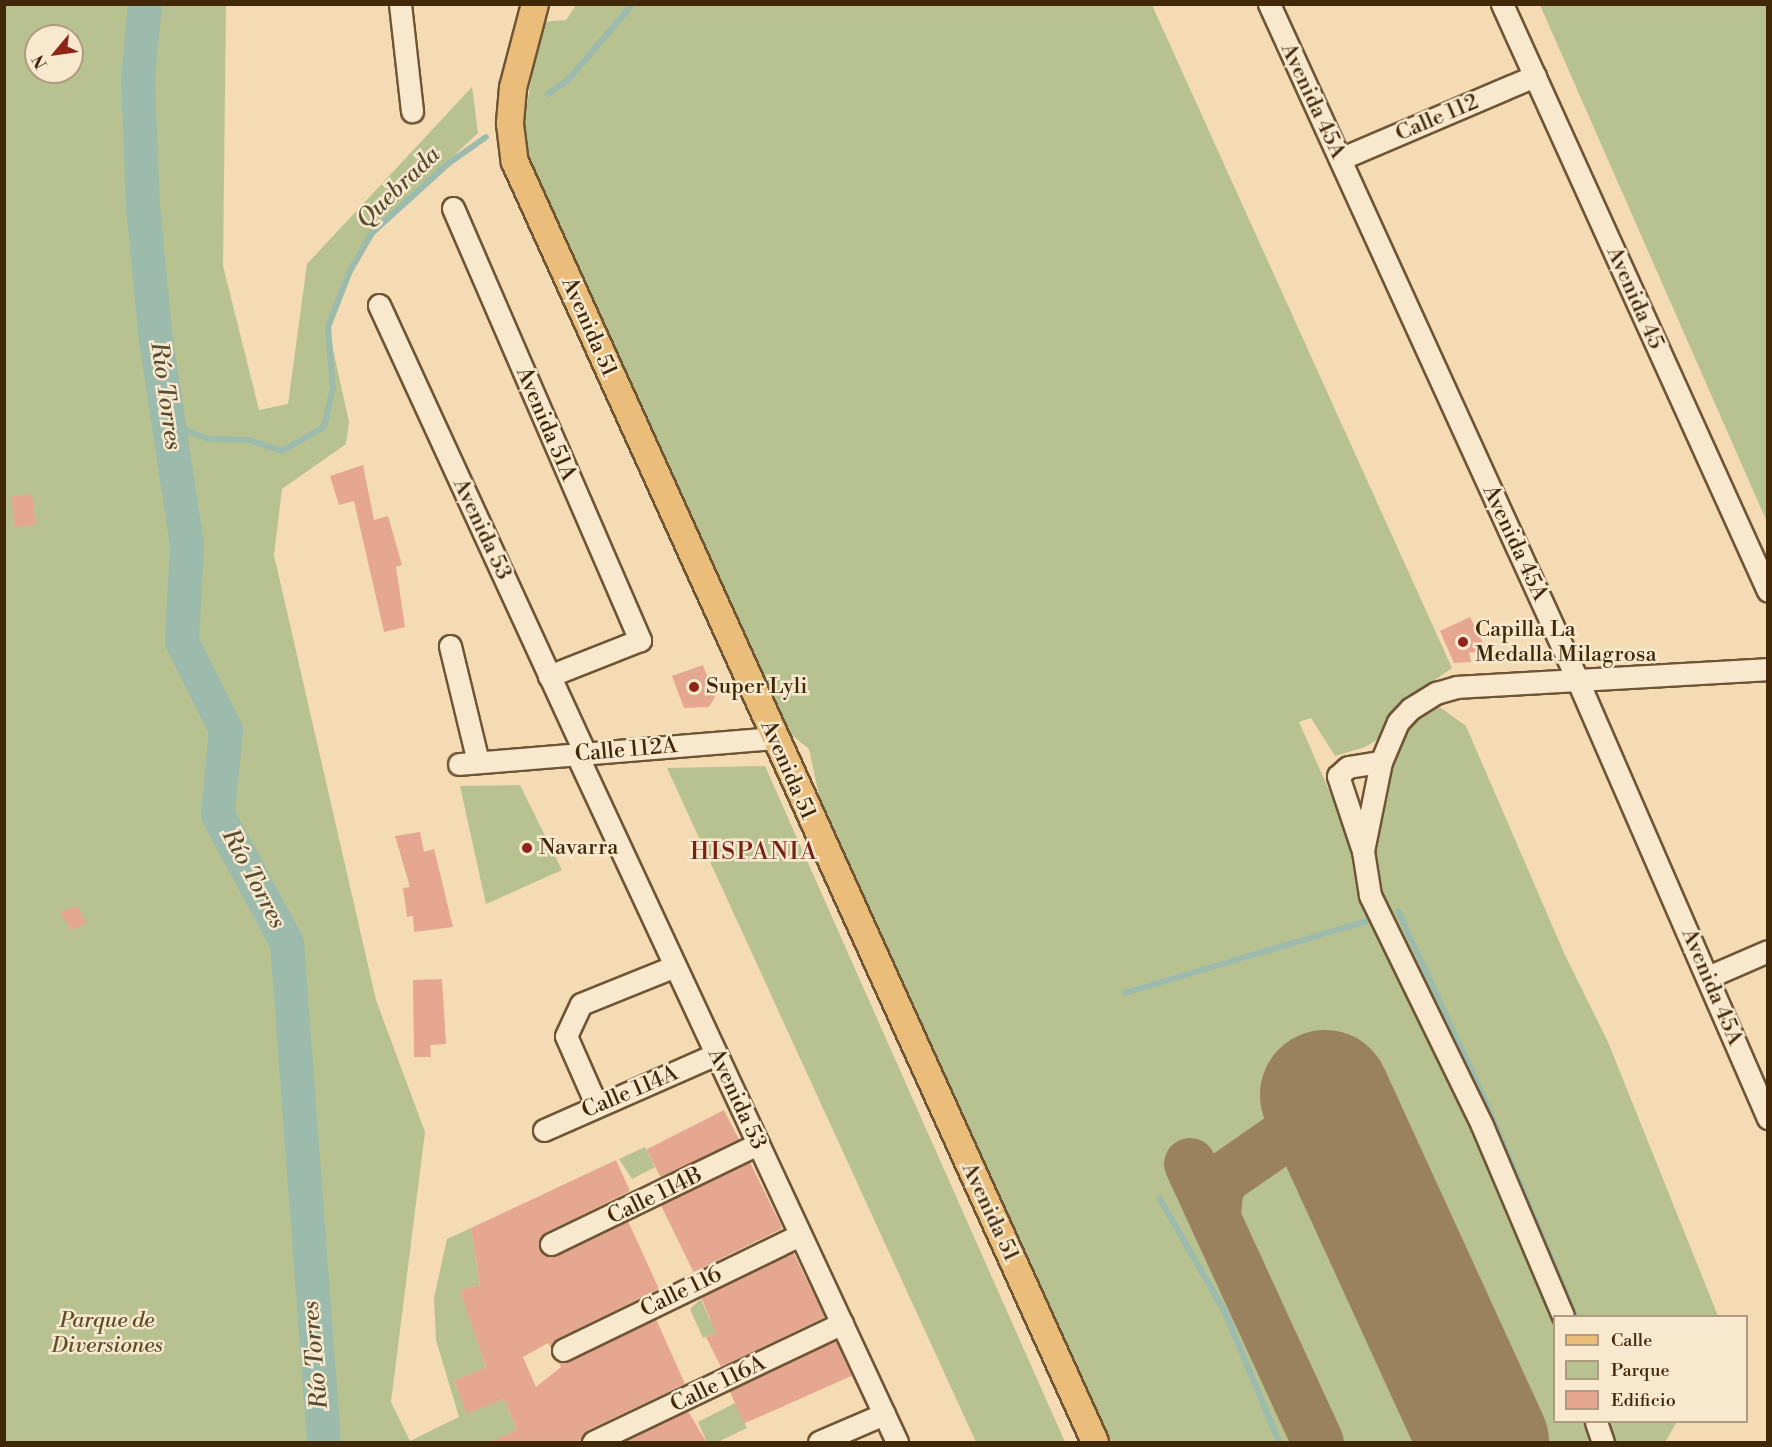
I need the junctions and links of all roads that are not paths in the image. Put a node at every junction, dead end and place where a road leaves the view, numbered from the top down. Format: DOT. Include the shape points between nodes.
graph roads {
  1 [pos="400,4"];
  2 [pos="535,4"];
  3 [pos="1269,4"];
  4 [pos="1502,4"];
  5 [pos="1535,76"];
  6 [pos="412,111"];
  7 [pos="1340,159"];
  8 [pos="453,208"];
  9 [pos="379,305"];
  10 [pos="1767,591"];
  11 [pos="450,646"];
  12 [pos="1767,669"];
  13 [pos="549,676"];
  14 [pos="1577,679"];
  15 [pos="773,738"];
  16 [pos="581,754"];
  17 [pos="1381,762"];
  18 [pos="1363,851"];
  19 [pos="1767,951"];
  20 [pos="675,966"];
  21 [pos="1708,977"];
  22 [pos="716,1054"];
  23 [pos="596,1104"];
  24 [pos="1767,1118"];
  25 [pos="544,1130"];
  26 [pos="758,1144"];
  27 [pos="800,1234"];
  28 [pos="550,1244"];
  29 [pos="1562,1315"];
  30 [pos="842,1323"];
  31 [pos="563,1350"];
  32 [pos="884,1413"];
  33 [pos="1596,1423"];
  34 [pos="593,1443"];
  35 [pos="819,1443"];
  36 [pos="897,1443"];
  37 [pos="1095,1443"];
  38 [pos="1603,1443"];
  1 -- 6 [label="street"];
  2 -- 15 [label="main road, Avenida 51" via="513,87 510,124 515,162"];
  3 -- 7 [label="street, Avenida 45A"];
  4 -- 5 [label="street, Avenida 45"];
  5 -- 7 [label="street, Calle 112"];
  5 -- 10 [label="street, Avenida 45"];
  7 -- 14 [label="street, Avenida 45A"];
  8 -- 13 [label="street, Avenida 51A" via="640,640"];
  9 -- 13 [label="street, Avenida 53"];
  11 -- 16 [label="street, Calle 112A" via="469,763"];
  12 -- 14 [label="street"];
  13 -- 16 [label="street, Avenida 53"];
  14 -- 17 [label="street" via="1457,687 1436,693 1410,709 1398,722"];
  14 -- 21 [label="street, Avenida 45A"];
  15 -- 16 [label="street, Calle 112A"];
  15 -- 37 [label="main road, Avenida 51"];
  16 -- 20 [label="street, Avenida 53"];
  17 -- 18 [label="street"];
  17 -- 18 [label="street" via="1348,767 1338,776"];
  18 -- 29 [label="street" via="1370,895 1387,935 1482,1125"];
  19 -- 21 [label="street"];
  20 -- 22 [label="street, Avenida 53"];
  20 -- 23 [label="street" via="581,1004 566,1035"];
  21 -- 24 [label="street, Avenida 45A"];
  22 -- 23 [label="street, Calle 114A"];
  22 -- 26 [label="street, Avenida 53"];
  23 -- 25 [label="street, Calle 114A"];
  26 -- 27 [label="street, Avenida 53"];
  26 -- 28 [label="street, Calle 114B"];
  27 -- 30 [label="street, Avenida 53"];
  27 -- 31 [label="street, Calle 116"];
  30 -- 32 [label="street, Avenida 53"];
  30 -- 34 [label="street, Calle 116A"];
  32 -- 35 [label="street"];
  32 -- 36 [label="street, Avenida 53"];
  33 -- 38 [label="street"];
}
